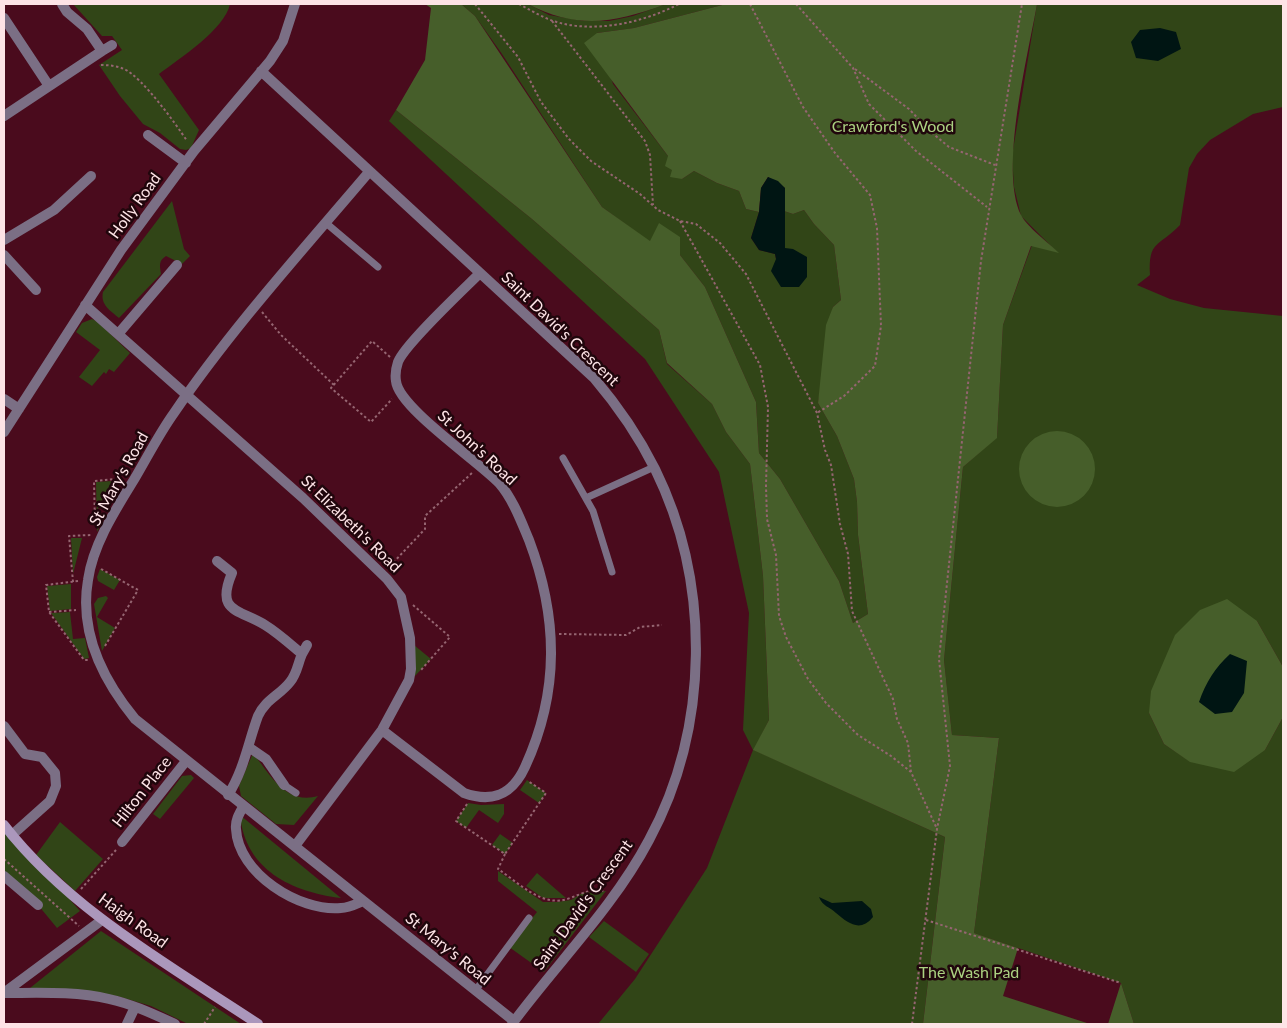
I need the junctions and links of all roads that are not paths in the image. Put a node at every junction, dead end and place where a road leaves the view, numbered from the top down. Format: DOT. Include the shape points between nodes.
graph roads {
  1 [pos="62,4"];
  2 [pos="295,4"];
  3 [pos="4,18"];
  4 [pos="112,45"];
  5 [pos="102,51"];
  6 [pos="262,71"];
  7 [pos="49,86"];
  8 [pos="4,116"];
  9 [pos="148,135"];
  10 [pos="186,163"];
  11 [pos="369,172"];
  12 [pos="91,176"];
  13 [pos="326,223"];
  14 [pos="4,240"];
  15 [pos="4,255"];
  16 [pos="177,265"];
  17 [pos="378,267"];
  18 [pos="480,273"];
  19 [pos="36,290"];
  20 [pos="85,305"];
  21 [pos="119,333"];
  22 [pos="188,394"];
  23 [pos="4,399"];
  24 [pos="18,409"];
  25 [pos="4,432"];
  26 [pos="563,458"];
  27 [pos="654,467"];
  28 [pos="586,498"];
  29 [pos="217,561"];
  30 [pos="612,572"];
  31 [pos="4,726"];
  32 [pos="382,730"];
  33 [pos="250,748"];
  34 [pos="186,761"];
  35 [pos="284,784"];
  36 [pos="296,792"];
  37 [pos="228,795"];
  38 [pos="243,807"];
  39 [pos="4,825"];
  40 [pos="12,836"];
  41 [pos="122,842"];
  42 [pos="295,846"];
  43 [pos="4,876"];
  44 [pos="363,901"];
  45 [pos="38,904"];
  46 [pos="528,918"];
  47 [pos="102,920"];
  48 [pos="475,991"];
  49 [pos="4,992"];
  50 [pos="135,1007"];
  51 [pos="513,1023"];
  52 [pos="127,1024"];
  53 [pos="174,1024"];
  54 [pos="258,1024"];
  1 -- 5 [label="street"];
  2 -- 6 [label="street, Holly Road" via="283,41"];
  3 -- 7 [label="street"];
  4 -- 5 [label="street"];
  5 -- 7 [label="street"];
  6 -- 10 [label="street, Holly Road"];
  6 -- 11 [label="street, Saint David's Crescent"];
  7 -- 8 [label="street"];
  9 -- 10 [label="street"];
  10 -- 20 [label="street, Holly Road" via="121,250"];
  11 -- 13 [label="street, St Mary's Road"];
  11 -- 18 [label="street, Saint David's Crescent"];
  12 -- 14 [label="street" via="54,210"];
  13 -- 17 [label="lane"];
  13 -- 22 [label="street, St Mary's Road"];
  15 -- 19 [label="street"];
  16 -- 21 [label="street"];
  18 -- 27 [label="street, Saint David's Crescent" via="594,378 612,400"];
  18 -- 32 [label="street, St John's Road" via="409,346 398,363 396,383 408,404 499,484 511,500 540,568 550,614 552,657 547,700 520,775 511,788 497,796 464,793"];
  20 -- 21 [label="street, St Elizabeth's Road"];
  20 -- 24 [label="street, Holly Road"];
  21 -- 22 [label="street, St Elizabeth's Road"];
  22 -- 32 [label="street, St Elizabeth's Road" via="383,575 401,597 410,638 411,669"];
  22 -- 34 [label="street, St Mary's Road" via="172,414 104,534 88,580 87,609 97,659 106,679 135,719"];
  23 -- 24 [label="street"];
  24 -- 25 [label="street, Holly Road"];
  26 -- 28 [label="lane"];
  27 -- 28 [label="lane"];
  27 -- 51 [label="street, Saint David's Crescent" via="669,499 688,569 695,621 694,691 683,756 650,839 616,891"];
  28 -- 30 [label="lane"];
  29 -- 33 [label="street" via="232,573 226,592 231,607 305,650 290,684 270,699 258,715"];
  31 -- 40 [label="street" via="25,754 42,757 56,768 56,786 50,801"];
  32 -- 42 [label="street, St Elizabeth's Road"];
  33 -- 35 [label="street" via="266,759"];
  33 -- 37 [label="street"];
  34 -- 37 [label="street, St Mary's Road"];
  34 -- 41 [label="street, Hilton Place"];
  35 -- 36 [label="lane"];
  37 -- 38 [label="street, St Mary's Road"];
  38 -- 42 [label="street, St Mary's Road"];
  38 -- 44 [label="street" via="236,828 239,843 251,864 275,889 289,897 324,907 348,907"];
  39 -- 40 [label="main road, Haigh Road"];
  40 -- 47 [label="main road, Haigh Road" via="50,875"];
  42 -- 44 [label="street, St Mary's Road"];
  43 -- 45 [label="street"];
  44 -- 48 [label="street, St Mary's Road"];
  46 -- 48 [label="lane"];
  47 -- 49 [label="street"];
  47 -- 54 [label="main road, Haigh Road"];
  48 -- 51 [label="street, St Mary's Road"];
  49 -- 50 [label="street" via="91,996"];
  50 -- 52 [label="street"];
  50 -- 53 [label="street"];
}
